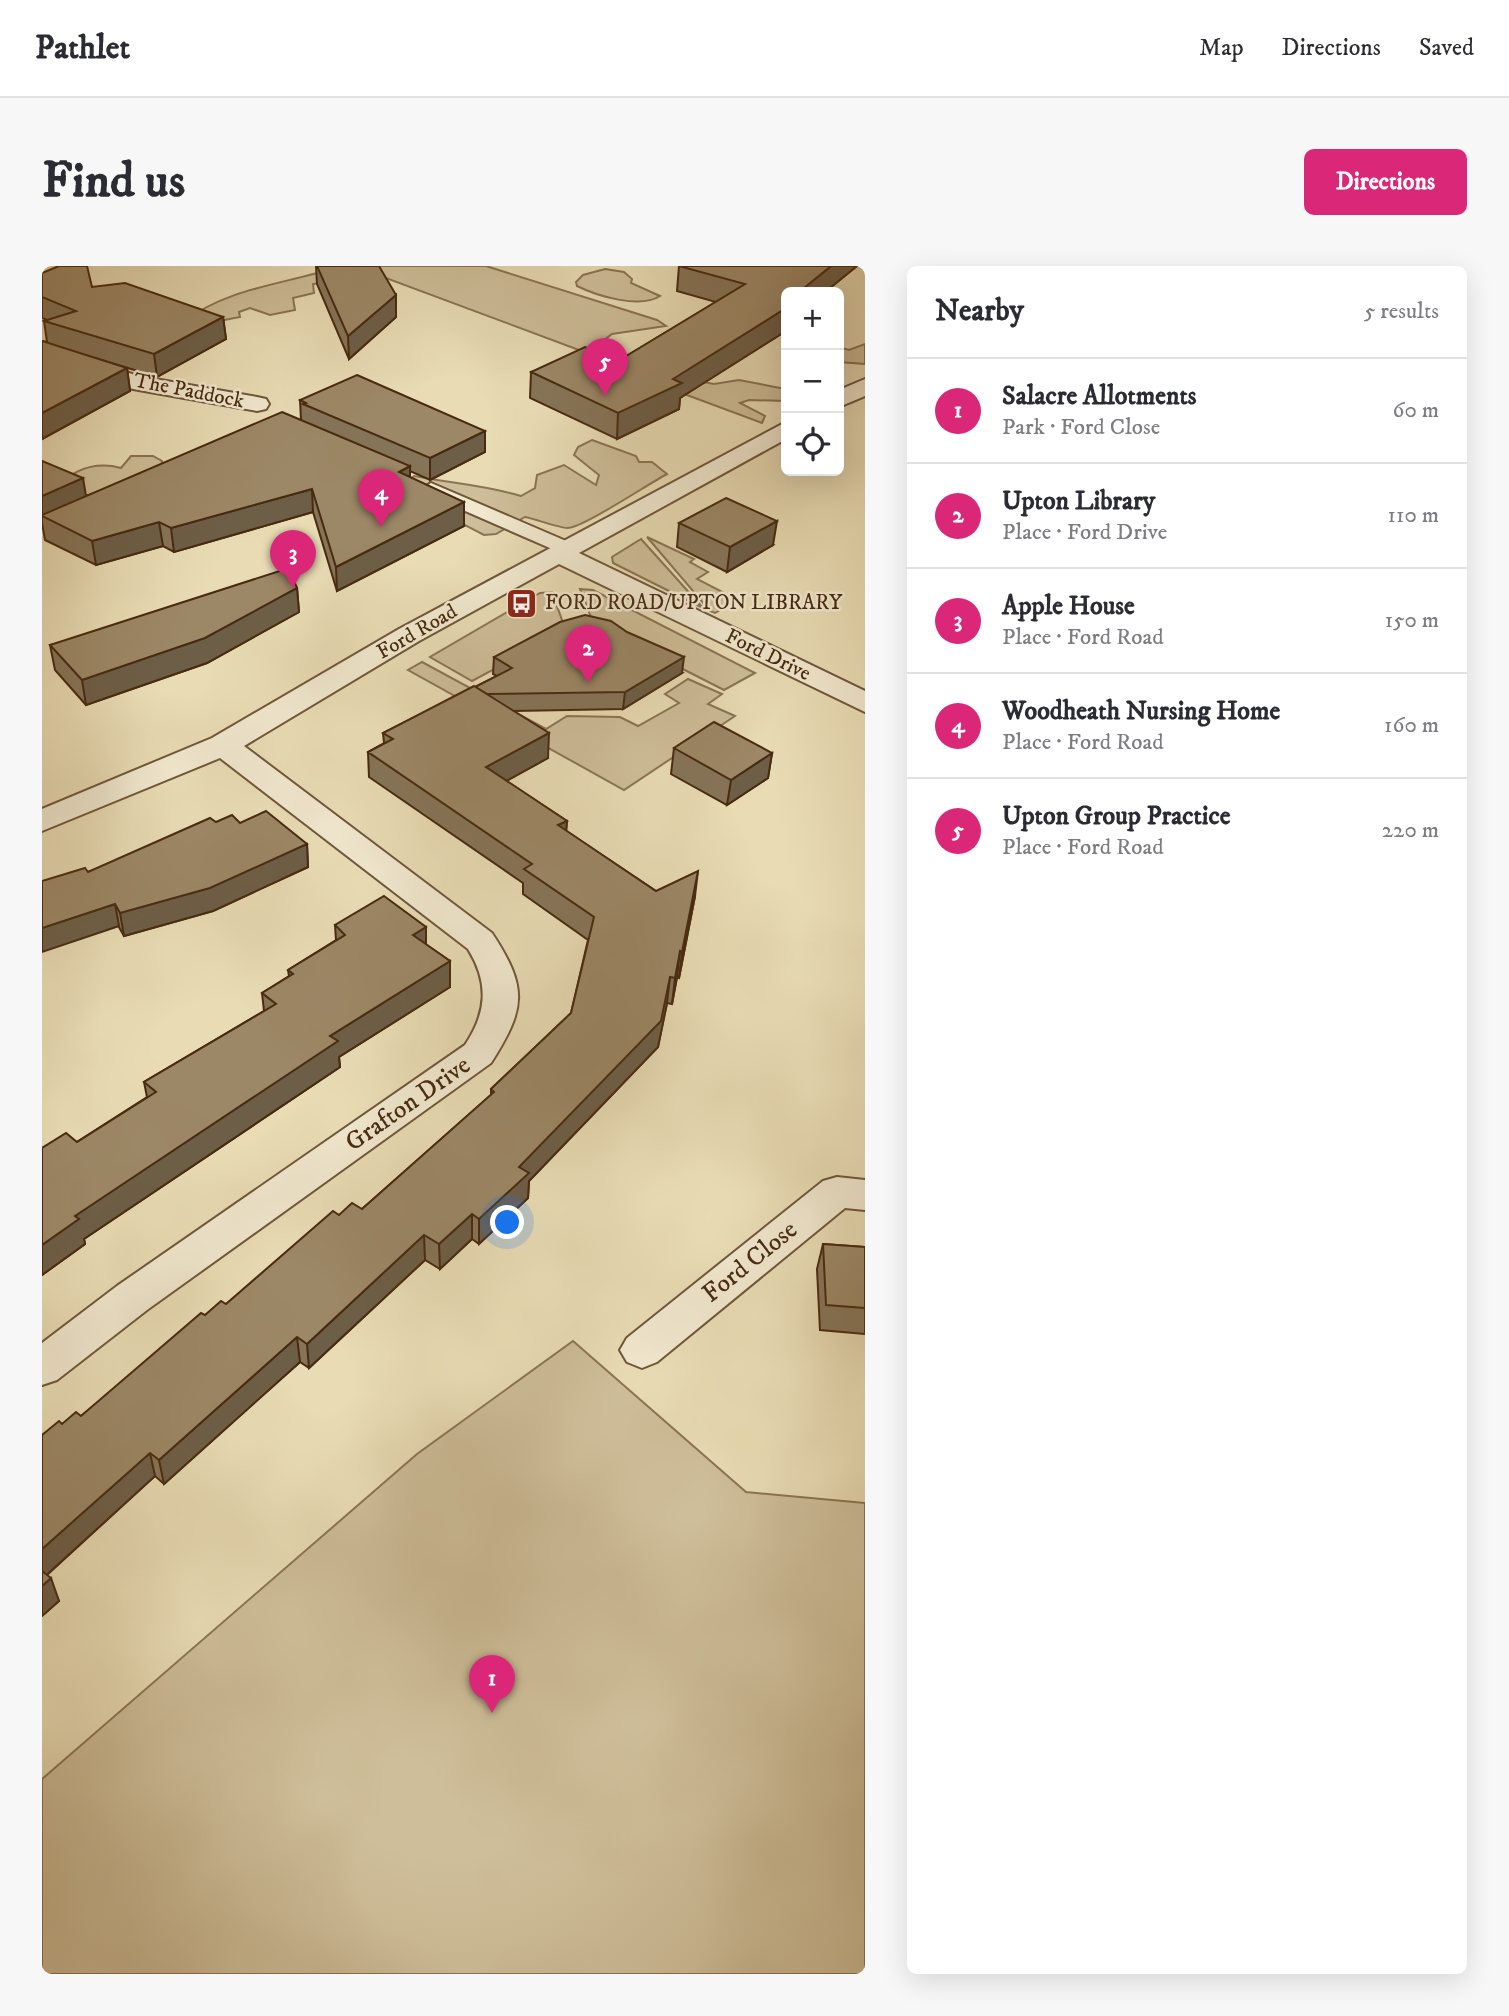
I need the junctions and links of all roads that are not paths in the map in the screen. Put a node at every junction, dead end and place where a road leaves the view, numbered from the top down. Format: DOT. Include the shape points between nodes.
graph roads {
  1 [pos="42,351"];
  2 [pos="865,386"];
  3 [pos="844,397"];
  4 [pos="257,404"];
  5 [pos="781,432"];
  6 [pos="418,483"];
  7 [pos="562,550"];
  8 [pos="865,703"];
  9 [pos="223,746"];
  10 [pos="42,821"];
  11 [pos="865,1195"];
  12 [pos="642,1350"];
  13 [pos="42,1367"];
  1 -- 4 [label="street, The Paddock" via="133,382"];
  2 -- 3 [label="street"];
  5 -- 7 [label="street, Ford Road"];
  6 -- 7 [label="lane"];
  7 -- 8 [label="street, Ford Drive"];
  7 -- 9 [label="street, Ford Road"];
  9 -- 10 [label="street, Ford Road"];
  9 -- 13 [label="street, Grafton Drive" via="480,941 497,967 504,996 497,1026 478,1054 132,1298"];
  11 -- 12 [label="street, Ford Close" via="837,1192"];
}
